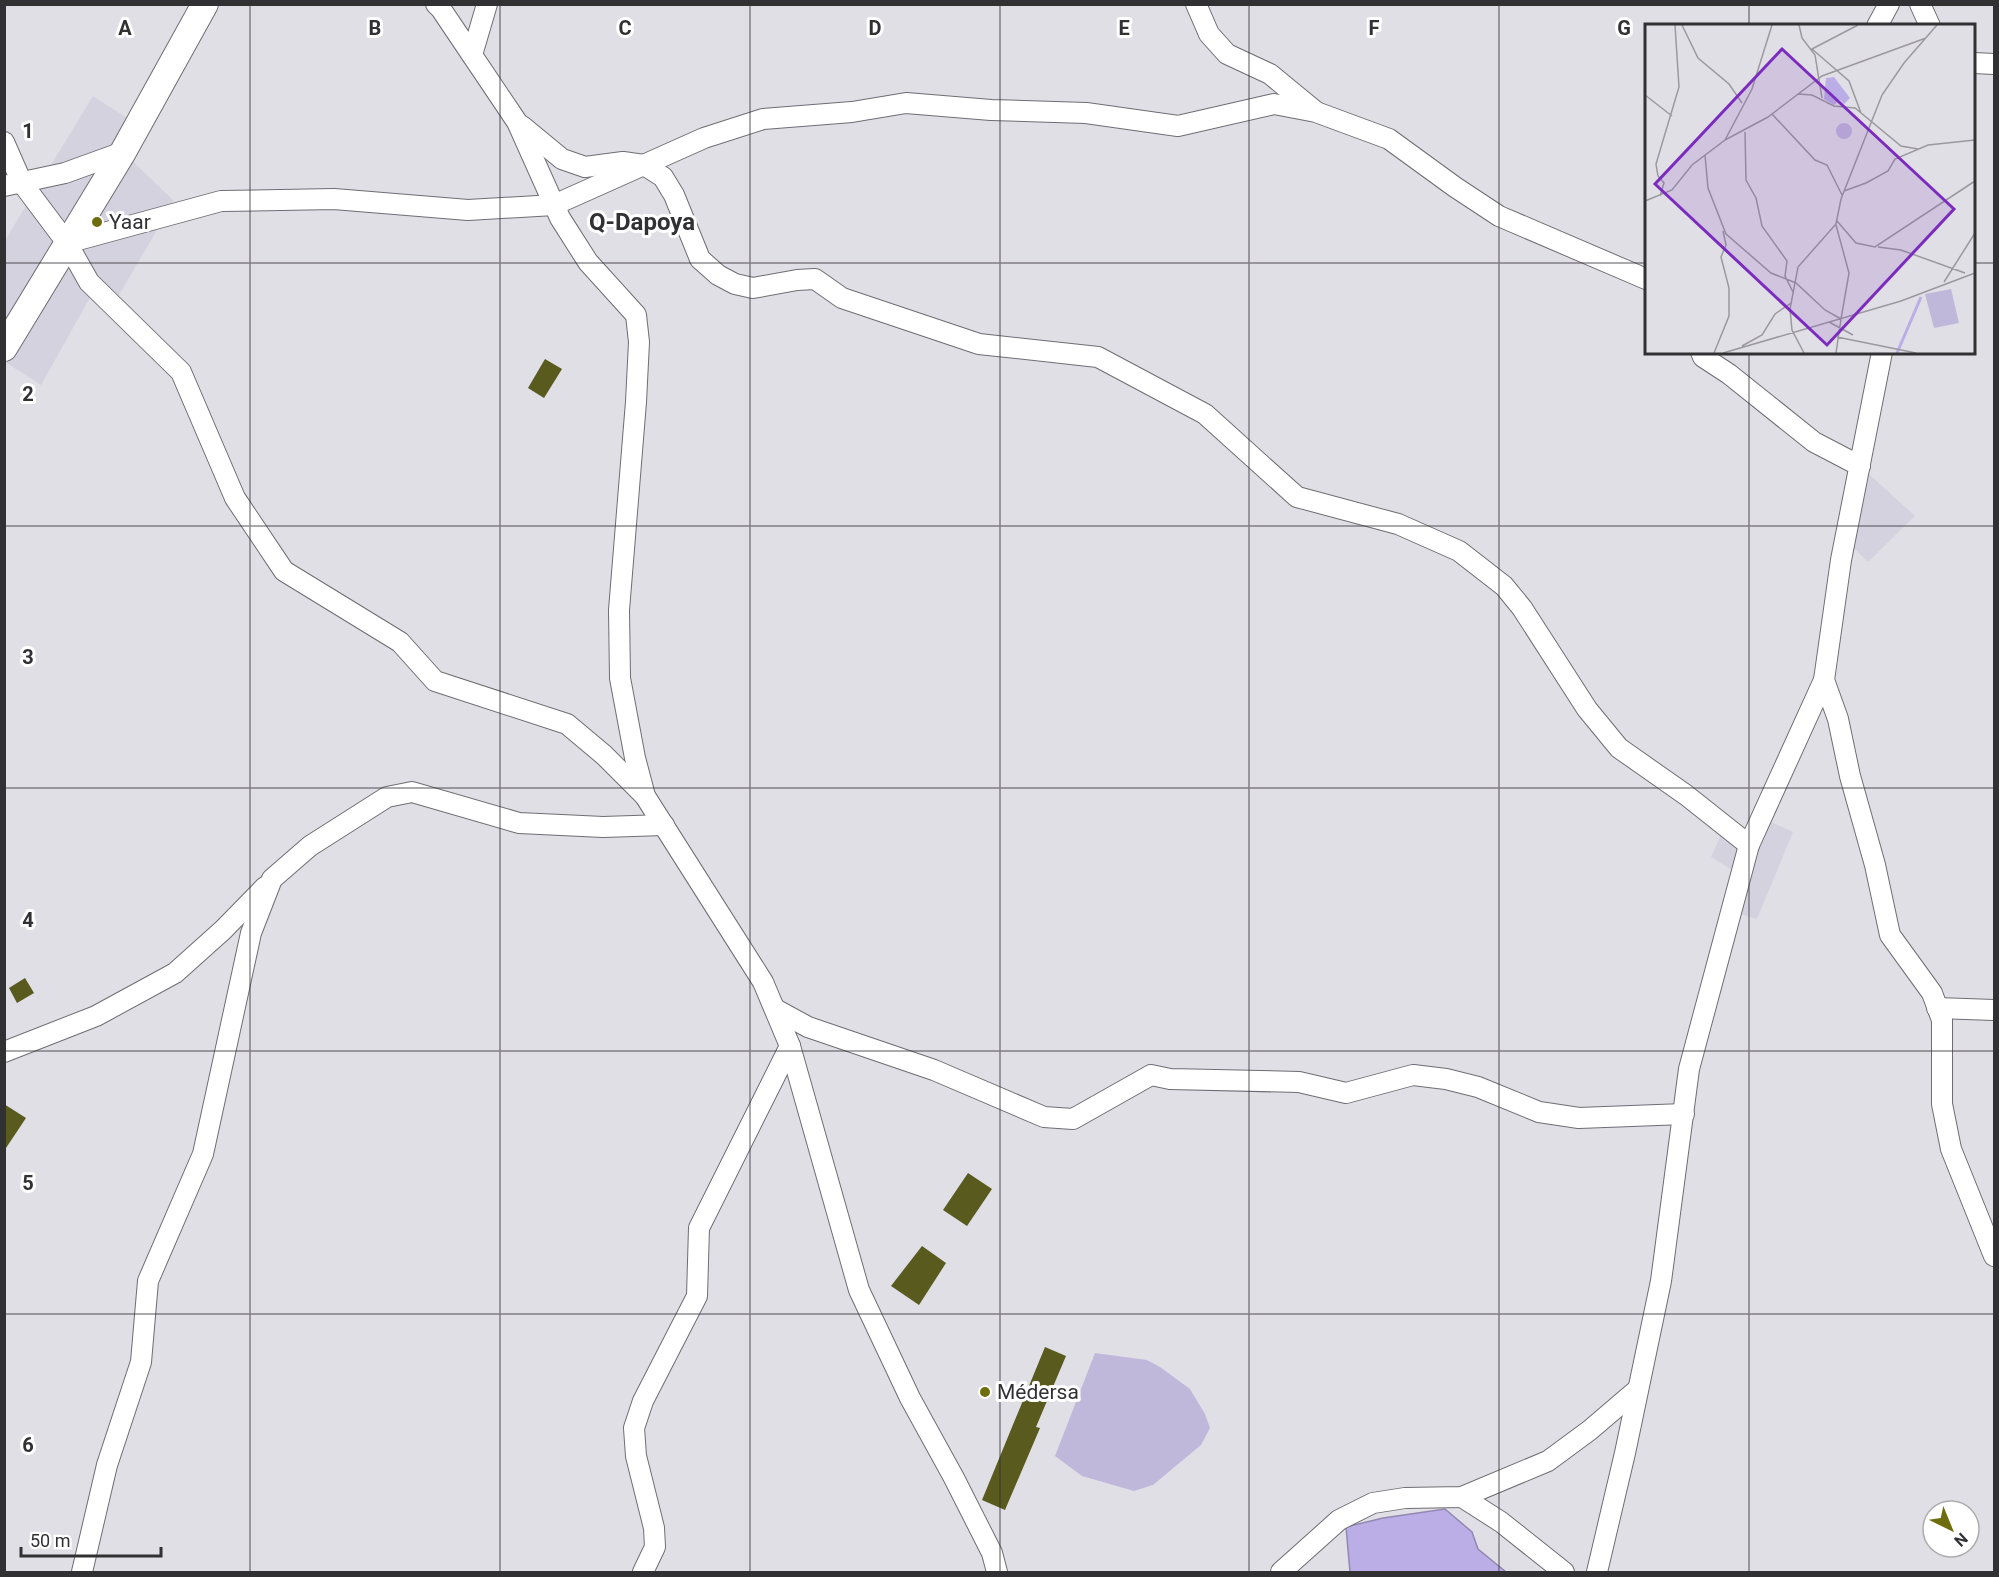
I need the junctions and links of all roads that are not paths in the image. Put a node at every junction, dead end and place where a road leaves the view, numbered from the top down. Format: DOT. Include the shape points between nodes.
graph roads {
  1 [pos="205,4"];
  2 [pos="436,4"];
  3 [pos="487,4"];
  4 [pos="1196,4"];
  5 [pos="1888,4"];
  6 [pos="1920,4"];
  7 [pos="1878,24"];
  8 [pos="1929,24"];
  9 [pos="472,55"];
  10 [pos="1975,63"];
  11 [pos="1995,64"];
  12 [pos="1316,112"];
  13 [pos="517,122"];
  14 [pos="4,142"];
  15 [pos="123,152"];
  16 [pos="644,165"];
  17 [pos="13,184"];
  18 [pos="554,205"];
  19 [pos="67,243"];
  20 [pos="1645,278"];
  21 [pos="4,348"];
  22 [pos="1702,354"];
  23 [pos="1882,354"];
  24 [pos="1860,466"];
  25 [pos="1824,680"];
  26 [pos="645,796"];
  27 [pos="664,825"];
  28 [pos="1749,845"];
  29 [pos="272,879"];
  30 [pos="1937,1008"];
  31 [pos="775,1009"];
  32 [pos="1995,1010"];
  33 [pos="790,1046"];
  34 [pos="4,1052"];
  35 [pos="1684,1114"];
  36 [pos="1995,1256"];
  37 [pos="1638,1389"];
  38 [pos="1462,1497"];
  39 [pos="82,1572"];
  40 [pos="643,1572"];
  41 [pos="997,1572"];
  42 [pos="1281,1572"];
  43 [pos="1564,1572"];
  44 [pos="1597,1572"];
  1 -- 15 [label="street"];
  2 -- 9 [label="street"];
  3 -- 9 [label="street"];
  4 -- 12 [label="street" via="1209,34 1227,54 1270,74"];
  5 -- 7 [label="street"];
  6 -- 8 [label="street"];
  9 -- 13 [label="street"];
  10 -- 11 [label="street"];
  12 -- 16 [label="street" via="1274,104 1178,126 1086,113 906,103 763,119 704,138"];
  12 -- 20 [label="street" via="1389,139 1499,216"];
  13 -- 16 [label="street" via="562,159 585,167 623,162"];
  13 -- 18 [label="street"];
  14 -- 17 [label="street"];
  15 -- 17 [label="street" via="65,172"];
  15 -- 19 [label="street"];
  16 -- 18 [label="street"];
  16 -- 28 [label="street" via="663,177 675,195 700,259 735,284 753,288 815,279 842,298 980,344 1098,357 1205,414 1297,497 1398,524 1459,551 1510,593 1587,709 1619,748"];
  17 -- 19 [label="street"];
  18 -- 19 [label="street" via="468,210 334,199 221,201"];
  18 -- 26 [label="street" via="588,262 636,315 639,342 619,610 620,678"];
  19 -- 21 [label="street"];
  19 -- 26 [label="street" via="89,282 181,372 235,498 284,571 400,642 435,681 567,724"];
  22 -- 24 [label="street" via="1814,442"];
  23 -- 24 [label="street"];
  24 -- 25 [label="street" via="1841,560"];
  25 -- 28 [label="street"];
  25 -- 30 [label="street" via="1838,719 1890,935 1932,993"];
  26 -- 27 [label="street"];
  27 -- 29 [label="street" via="519,823 412,792 387,797 310,846"];
  27 -- 31 [label="street" via="763,982"];
  28 -- 35 [label="street" via="1689,1069"];
  29 -- 34 [label="street" via="175,973 96,1016"];
  29 -- 39 [label="street" via="251,933 203,1154 148,1281 141,1362 107,1465"];
  30 -- 32 [label="street"];
  30 -- 36 [label="street" via="1942,1020 1942,1104 1951,1149"];
  31 -- 33 [label="street"];
  31 -- 35 [label="street" via="808,1027 934,1071 1044,1117 1073,1119 1151,1075 1170,1079 1299,1082 1346,1093 1413,1075 1478,1087 1539,1112 1579,1118"];
  33 -- 40 [label="street" via="699,1228 697,1296 643,1401 634,1428 636,1456 654,1528 655,1547"];
  33 -- 41 [label="street" via="859,1290 910,1398 992,1553"];
  35 -- 37 [label="street" via="1660,1281"];
  37 -- 38 [label="street" via="1548,1461"];
  37 -- 44 [label="street"];
  38 -- 42 [label="street" via="1373,1503 1339,1520"];
  38 -- 43 [label="street"];
}
